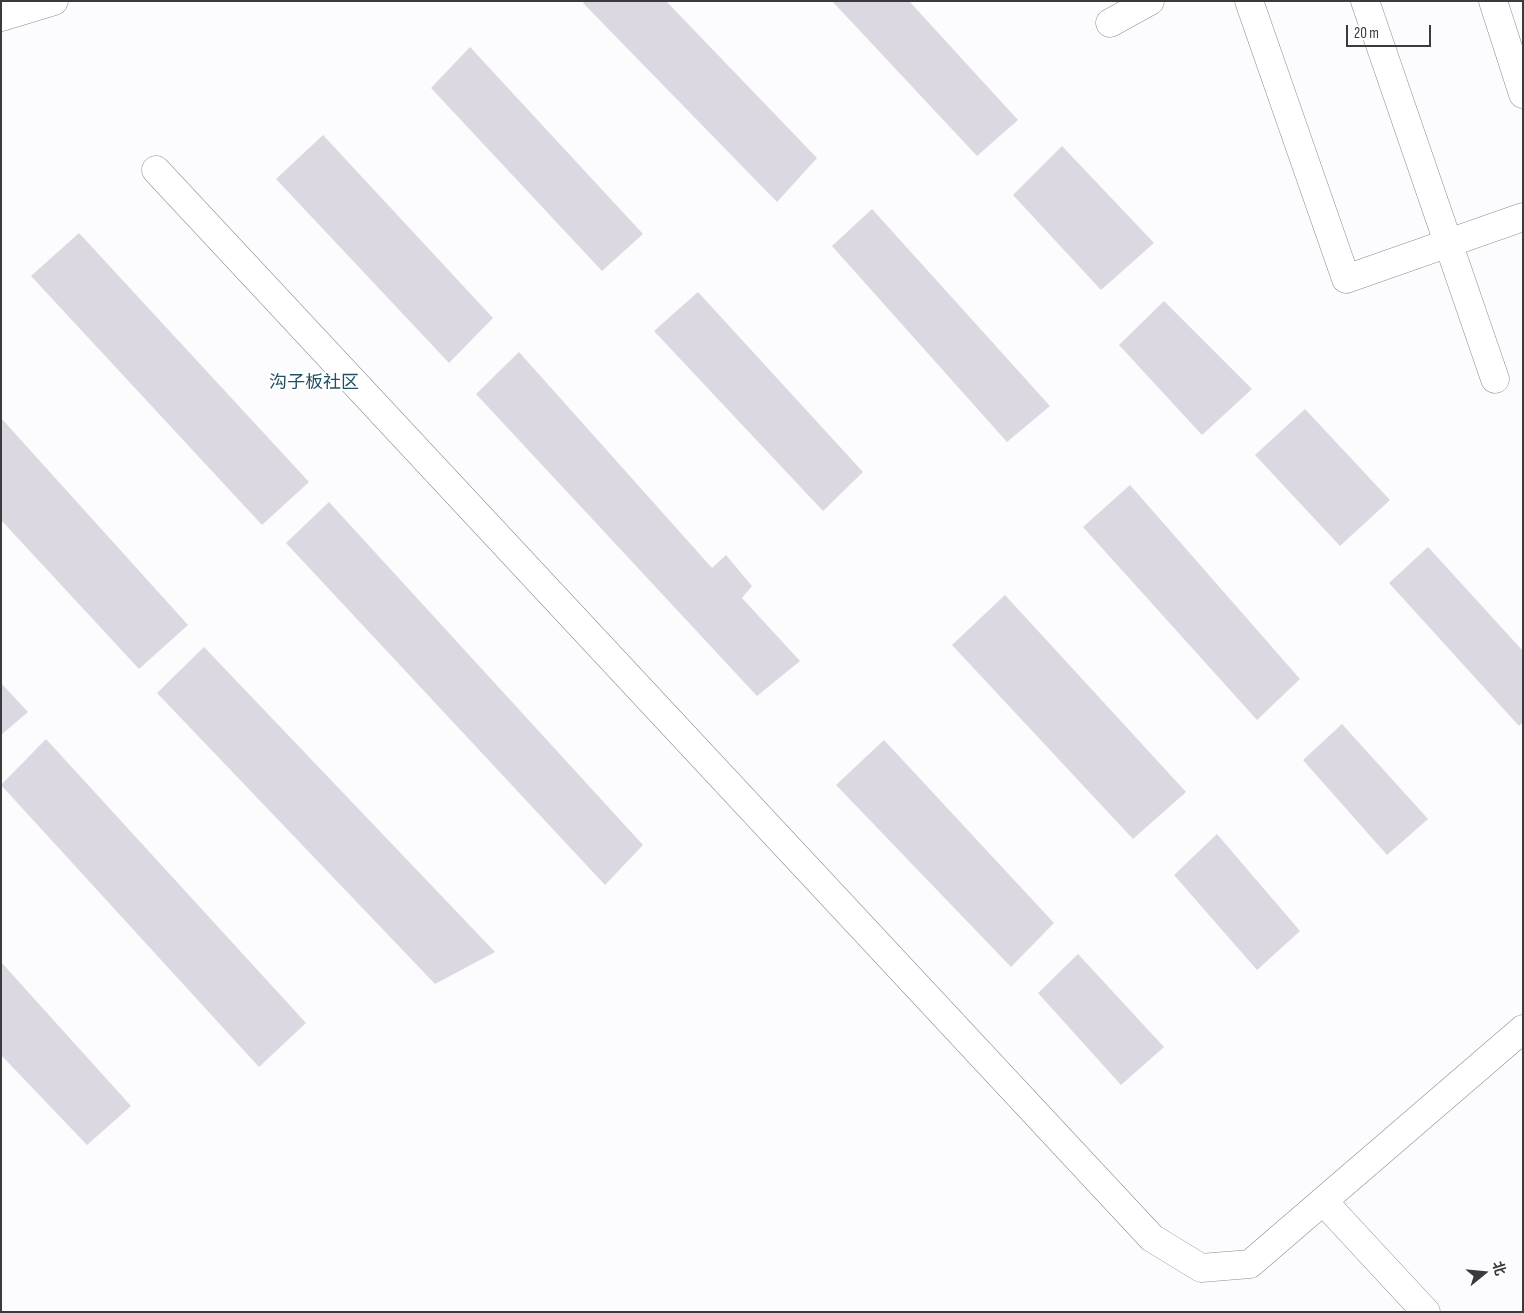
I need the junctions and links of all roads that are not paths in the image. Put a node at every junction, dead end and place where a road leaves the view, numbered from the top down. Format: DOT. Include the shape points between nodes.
graph roads {
  1 [pos="54,1"];
  2 [pos="1150,1"];
  3 [pos="1249,1"];
  4 [pos="1365,1"];
  5 [pos="1492,1"];
  6 [pos="1112,15"];
  7 [pos="1,18"];
  8 [pos="1523,94"];
  9 [pos="156,170"];
  10 [pos="1523,217"];
  11 [pos="1449,243"];
  12 [pos="1494,380"];
  13 [pos="1523,1030"];
  14 [pos="1323,1201"];
  15 [pos="1426,1312"];
  1 -- 7 [label="street"];
  2 -- 6 [label="street"];
  3 -- 11 [label="street" via="1346,279"];
  4 -- 11 [label="street"];
  5 -- 8 [label="street"];
  9 -- 14 [label="street" via="1152,1238 1201,1268 1250,1264"];
  10 -- 11 [label="street"];
  11 -- 12 [label="street"];
  13 -- 14 [label="street"];
  14 -- 15 [label="street"];
}
